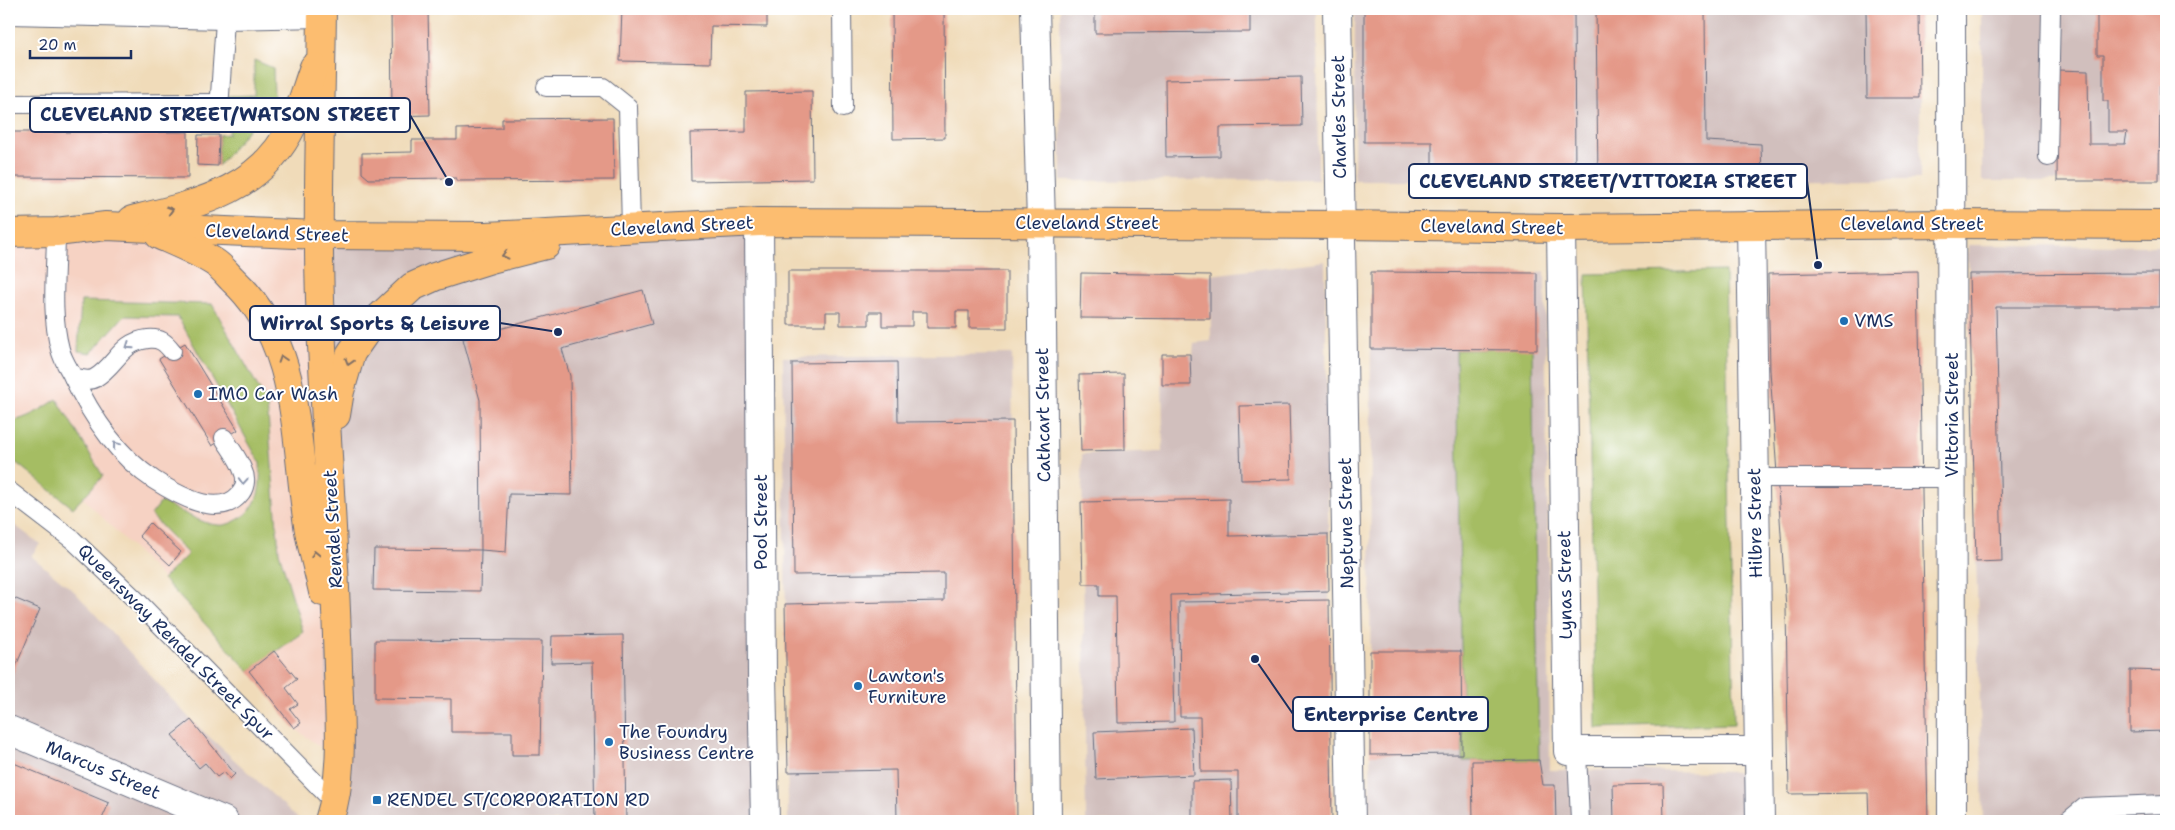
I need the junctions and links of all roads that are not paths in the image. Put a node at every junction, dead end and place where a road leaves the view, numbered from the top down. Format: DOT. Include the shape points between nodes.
graph roads {
  1 [pos="842,9"];
  2 [pos="1035,9"];
  3 [pos="1337,9"];
  4 [pos="1951,9"];
  5 [pos="2051,9"];
  6 [pos="322,13"];
  7 [pos="9,15"];
  8 [pos="225,20"];
  9 [pos="322,46"];
  10 [pos="546,86"];
  11 [pos="9,104"];
  12 [pos="843,108"];
  13 [pos="2048,157"];
  14 [pos="759,222"];
  15 [pos="1041,223"];
  16 [pos="1952,224"];
  17 [pos="1341,225"];
  18 [pos="1750,225"];
  19 [pos="2166,225"];
  20 [pos="106,226"];
  21 [pos="631,228"];
  22 [pos="1561,228"];
  23 [pos="146,229"];
  24 [pos="603,230"];
  25 [pos="9,232"];
  26 [pos="56,232"];
  27 [pos="318,235"];
  28 [pos="172,351"];
  29 [pos="73,377"];
  30 [pos="224,438"];
  31 [pos="329,468"];
  32 [pos="1754,478"];
  33 [pos="1952,478"];
  34 [pos="9,491"];
  35 [pos="337,652"];
  36 [pos="9,730"];
  37 [pos="1758,751"];
  38 [pos="1577,752"];
  39 [pos="2166,804"];
  40 [pos="332,812"];
  41 [pos="224,821"];
  42 [pos="765,821"];
  43 [pos="1048,821"];
  44 [pos="1351,821"];
  45 [pos="1580,821"];
  46 [pos="1760,821"];
  47 [pos="1952,821"];
  48 [pos="2068,821"];
  1 -- 12 [label="lane"];
  2 -- 15 [label="street, Cathcart Street"];
  3 -- 17 [label="street, Charles Street"];
  4 -- 16 [label="street, Vittoria Street"];
  5 -- 13 [label="lane"];
  6 -- 8 [label="lane"];
  6 -- 9 [label="main road, Rendel Street"];
  7 -- 8 [label="lane"];
  8 -- 11 [label="lane" via="219,106"];
  20 -- 9 [label="main road, one-way" via="195,202 228,190 260,171 280,148 294,124"];
  9 -- 27 [label="main road, Rendel Street"];
  10 -- 21 [label="lane" via="603,86 628,107"];
  14 -- 15 [label="main road, Cleveland Street"];
  14 -- 21 [label="main road, Cleveland Street"];
  14 -- 42 [label="street, Pool Street"];
  15 -- 17 [label="main road, Cleveland Street"];
  15 -- 43 [label="street, Cathcart Street"];
  16 -- 18 [label="main road, Cleveland Street"];
  16 -- 19 [label="main road, Cleveland Street"];
  16 -- 33 [label="street, Vittoria Street"];
  17 -- 22 [label="main road, Cleveland Street"];
  17 -- 44 [label="street, Neptune Street"];
  18 -- 22 [label="main road, Cleveland Street"];
  18 -- 32 [label="street, Hilbre Street"];
  20 -- 23 [label="main road, Cleveland Street"];
  20 -- 26 [label="main road, Cleveland Street"];
  21 -- 24 [label="main road, Cleveland Street"];
  22 -- 38 [label="street, Lynas Street" via="1568,751"];
  23 -- 27 [label="main road, Cleveland Street"];
  35 -- 23 [label="main road, one-way" via="307,520 295,418 284,365 273,333 266,318 243,289 215,262"];
  24 -- 27 [label="main road, Cleveland Street" via="486,236"];
  24 -- 31 [label="main road, one-way" via="491,259 434,278 412,287 393,303 351,352 340,391"];
  25 -- 26 [label="main road, Cleveland Street"];
  26 -- 29 [label="lane" via="55,322 60,351"];
  27 -- 31 [label="main road, Rendel Street"];
  28 -- 29 [label="lane, one-way" via="164,342 137,340 95,378 86,381"];
  30 -- 29 [label="lane, one-way" via="244,472 246,482 242,493 233,502 223,506 206,505 154,479 123,454 90,411"];
  31 -- 35 [label="main road, Rendel Street"];
  32 -- 33 [label="lane"];
  32 -- 37 [label="street, Hilbre Street"];
  33 -- 47 [label="street, Vittoria Street"];
  34 -- 40 [label="lane, Queensway Rendel Street Spur" via="73,540 139,603"];
  35 -- 40 [label="main road, Rendel Street" via="340,762"];
  36 -- 41 [label="street, Marcus Street"];
  37 -- 38 [label="street"];
  37 -- 46 [label="street, Hilbre Street"];
  38 -- 45 [label="lane"];
  39 -- 48 [label="lane" via="2085,807"];
}
